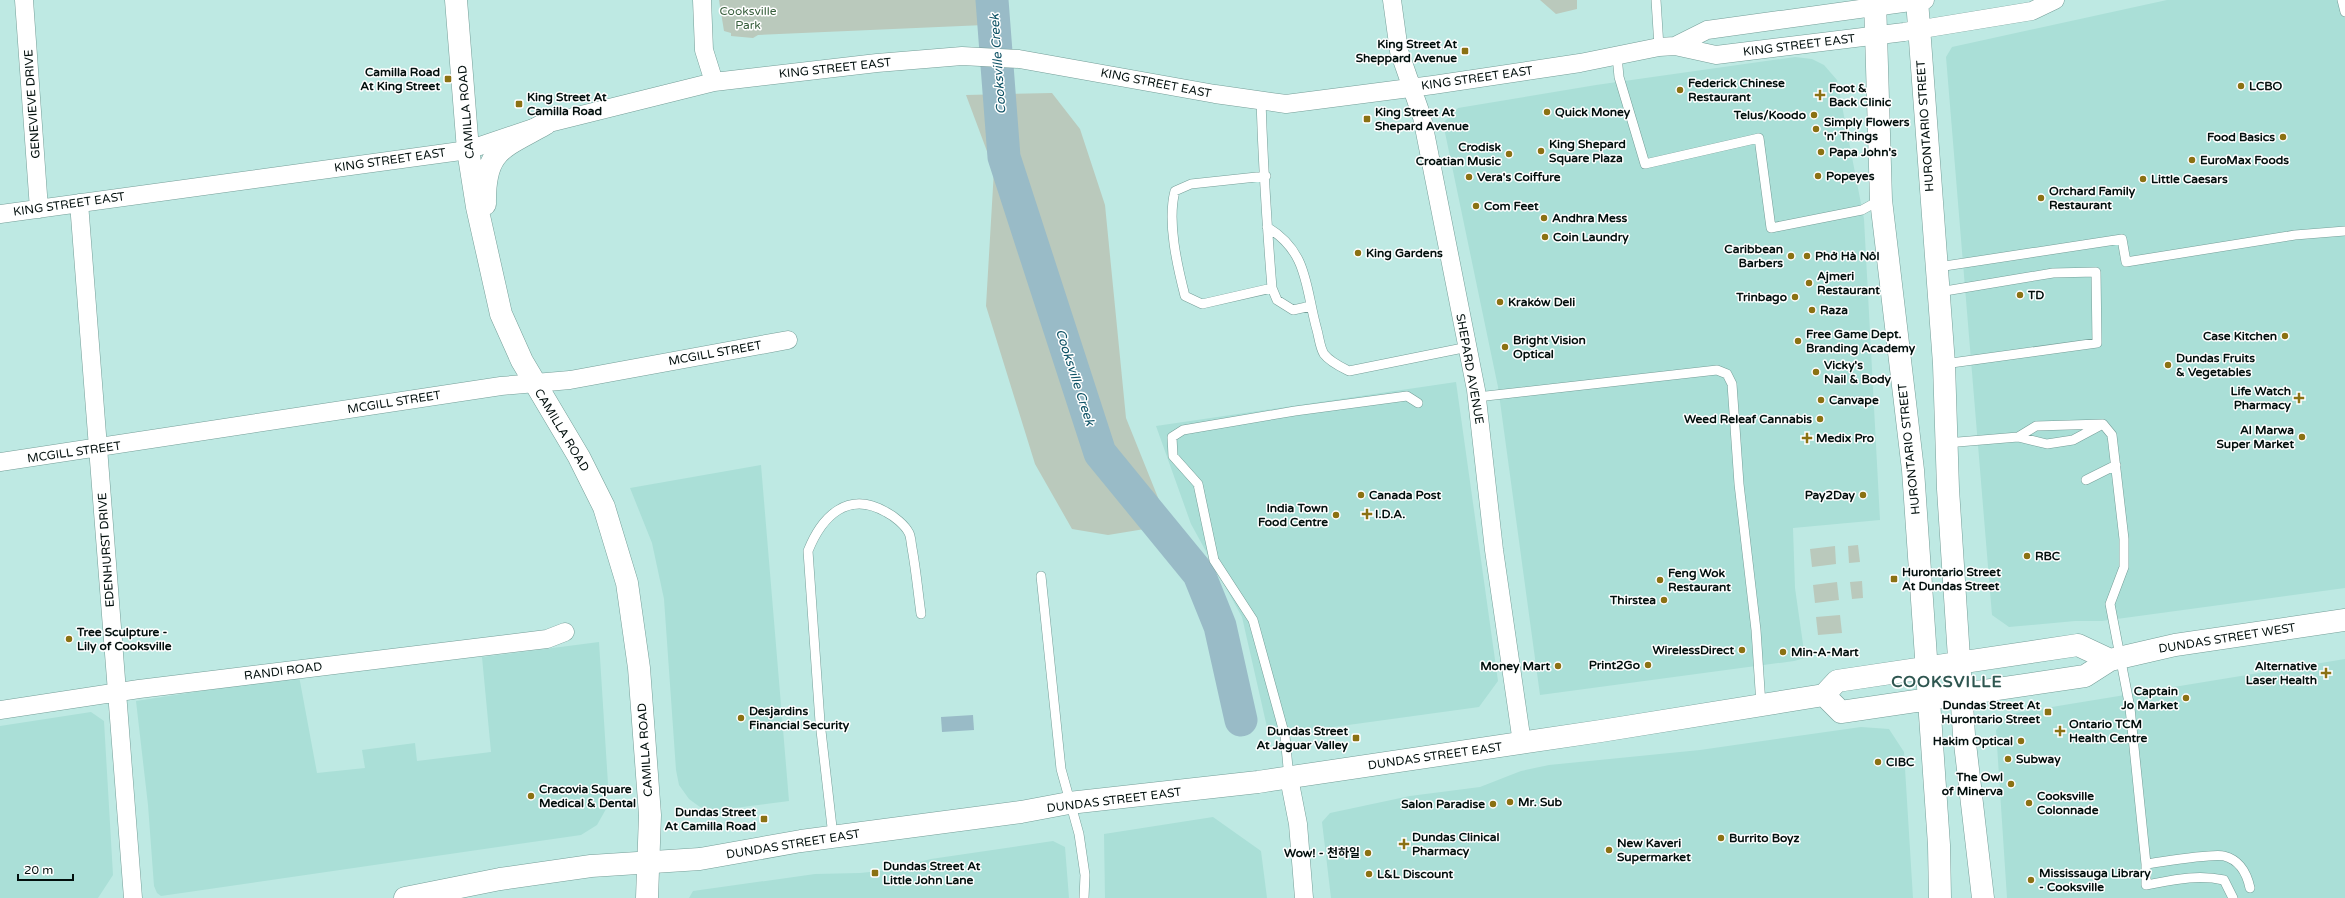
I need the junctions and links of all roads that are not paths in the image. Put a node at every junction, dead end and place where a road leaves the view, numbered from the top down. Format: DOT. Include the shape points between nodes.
graph roads {
  1 [pos="24,0"];
  2 [pos="456,0"];
  3 [pos="702,0"];
  4 [pos="1392,0"];
  5 [pos="1656,0"];
  6 [pos="1920,0"];
  7 [pos="2055,0"];
  8 [pos="2342,0"];
  9 [pos="1876,4"];
  10 [pos="2345,12"];
  11 [pos="1919,30"];
  12 [pos="1876,36"];
  13 [pos="1667,46"];
  14 [pos="1617,56"];
  15 [pos="714,82"];
  16 [pos="1412,88"];
  17 [pos="1261,101"];
  18 [pos="545,124"];
  19 [pos="468,150"];
  20 [pos="1266,176"];
  21 [pos="1881,200"];
  22 [pos="79,203"];
  23 [pos="39,208"];
  24 [pos="0,214"];
  25 [pos="1267,227"];
  26 [pos="2345,231"];
  27 [pos="488,263"];
  28 [pos="1938,267"];
  29 [pos="1272,288"];
  30 [pos="1939,292"];
  31 [pos="1311,306"];
  32 [pos="788,340"];
  33 [pos="1468,347"];
  34 [pos="1944,364"];
  35 [pos="534,383"];
  36 [pos="1477,397"];
  37 [pos="1418,403"];
  38 [pos="2103,424"];
  39 [pos="2018,437"];
  40 [pos="1946,443"];
  41 [pos="99,448"];
  42 [pos="0,462"];
  43 [pos="2116,465"];
  44 [pos="2086,480"];
  45 [pos="1041,576"];
  46 [pos="921,614"];
  47 [pos="2345,620"];
  48 [pos="565,632"];
  49 [pos="2116,659"];
  50 [pos="1959,662"];
  51 [pos="1927,667"];
  52 [pos="116,694"];
  53 [pos="1962,694"];
  54 [pos="1824,695"];
  55 [pos="1929,699"];
  56 [pos="1761,705"];
  57 [pos="0,710"];
  58 [pos="1522,743"];
  59 [pos="1289,778"];
  60 [pos="1069,803"];
  61 [pos="834,836"];
  62 [pos="648,862"];
  63 [pos="2146,864"];
  64 [pos="2250,888"];
  65 [pos="133,898"];
  66 [pos="405,898"];
  67 [pos="647,898"];
  68 [pos="1084,898"];
  69 [pos="1304,898"];
  70 [pos="1940,898"];
  71 [pos="1983,898"];
  72 [pos="2233,898"];
  1 -- 23 [label="street, GENEVIEVE DRIVE"];
  2 -- 19 [label="main road, CAMILLA ROAD"];
  3 -- 15 [label="street" via="704,50"];
  4 -- 16 [label="street, SHEPARD AVENUE" via="1399,51"];
  5 -- 13 [label="lane"];
  6 -- 9 [label="street, KING STREET EAST"];
  6 -- 11 [label="main road, HURONTARIO STREET"];
  7 -- 11 [label="street, KING STREET EAST" via="2032,12"];
  8 -- 10 [label="lane"];
  9 -- 12 [label="main road, HURONTARIO STREET"];
  9 -- 13 [label="street, KING STREET EAST" via="1707,30"];
  11 -- 12 [label="street, KING STREET EAST"];
  11 -- 28 [label="main road, HURONTARIO STREET" via="1930,200"];
  12 -- 13 [label="street, KING STREET EAST" via="1716,55"];
  12 -- 21 [label="main road, HURONTARIO STREET"];
  13 -- 14 [label="street, KING STREET EAST"];
  14 -- 16 [label="street, KING STREET EAST"];
  14 -- 21 [label="lane" via="1619,77 1644,164 1760,138 1771,228 1862,210"];
  15 -- 17 [label="street, KING STREET EAST" via="962,56 1019,59"];
  15 -- 18 [label="street, KING STREET EAST"];
  16 -- 17 [label="street, KING STREET EAST" via="1286,104"];
  16 -- 33 [label="street, SHEPARD AVENUE" via="1421,113"];
  17 -- 20 [label="lane"];
  18 -- 19 [label="street, KING STREET EAST"];
  18 -- 27 [label="main road" via="499,150 488,169 485,192"];
  19 -- 22 [label="street, KING STREET EAST"];
  19 -- 27 [label="main road, CAMILLA ROAD"];
  20 -- 25 [label="lane"];
  20 -- 29 [label="lane" via="1191,184 1175,191 1171,207 1185,296 1202,304"];
  21 -- 51 [label="main road, HURONTARIO STREET" via="1913,470"];
  22 -- 23 [label="street, KING STREET EAST"];
  22 -- 41 [label="street, EDENHURST DRIVE"];
  23 -- 24 [label="street, KING STREET EAST"];
  25 -- 29 [label="lane"];
  25 -- 31 [label="lane" via="1283,236 1294,250 1302,266"];
  26 -- 28 [label="lane" via="2295,235 2126,262 2122,239"];
  27 -- 35 [label="main road, CAMILLA ROAD" via="501,314"];
  28 -- 30 [label="main road, HURONTARIO STREET"];
  29 -- 31 [label="lane" via="1277,300 1292,310"];
  30 -- 34 [label="main road, HURONTARIO STREET"];
  30 -- 34 [label="lane" via="2053,273 2096,272 2097,343"];
  31 -- 33 [label="lane" via="1324,354 1349,371"];
  32 -- 35 [label="street, MCGILL STREET" via="570,380"];
  33 -- 36 [label="street, SHEPARD AVENUE"];
  34 -- 40 [label="main road, HURONTARIO STREET"];
  35 -- 41 [label="street, MCGILL STREET"];
  35 -- 62 [label="main road, CAMILLA ROAD" via="579,456 604,507 627,583 640,675 650,815"];
  36 -- 56 [label="lane" via="1717,370 1727,374 1732,384 1739,484 1756,630"];
  36 -- 58 [label="street, SHEPARD AVENUE" via="1494,550"];
  37 -- 59 [label="lane" via="1407,396 1295,411 1183,430 1172,437 1173,456 1198,484 1214,560 1252,620 1285,736"];
  38 -- 39 [label="lane" via="2036,426"];
  38 -- 39 [label="lane" via="2073,440 2047,444"];
  38 -- 43 [label="lane" via="2112,435"];
  39 -- 40 [label="lane"];
  40 -- 50 [label="main road, HURONTARIO STREET"];
  41 -- 42 [label="street, MCGILL STREET"];
  41 -- 52 [label="street, EDENHURST DRIVE"];
  43 -- 44 [label="lane"];
  43 -- 49 [label="lane" via="2124,539 2124,567 2110,604"];
  45 -- 60 [label="lane" via="1061,770"];
  46 -- 61 [label="lane" via="909,532 893,516 877,507 856,503 841,507 831,515 814,537 808,551 820,722"];
  47 -- 49 [label="main road, DUNDAS STREET WEST" via="2175,645"];
  48 -- 52 [label="street, RANDI ROAD" via="547,639"];
  49 -- 50 [label="main road" via="2078,645"];
  49 -- 53 [label="main road, DUNDAS STREET WEST" via="2085,676"];
  49 -- 63 [label="lane" via="2130,708"];
  50 -- 51 [label="main road"];
  50 -- 53 [label="main road, HURONTARIO STREET"];
  51 -- 54 [label="main road" via="1837,681"];
  51 -- 55 [label="main road, HURONTARIO STREET"];
  52 -- 57 [label="street, RANDI ROAD"];
  52 -- 65 [label="street, EDENHURST DRIVE"];
  53 -- 55 [label="main road, DUNDAS STREET WEST"];
  53 -- 71 [label="main road, HURONTARIO STREET"];
  54 -- 55 [label="main road" via="1841,712"];
  54 -- 56 [label="main road, DUNDAS STREET EAST"];
  55 -- 70 [label="main road, HURONTARIO STREET"];
  56 -- 58 [label="main road, DUNDAS STREET EAST"];
  58 -- 59 [label="main road, DUNDAS STREET EAST"];
  59 -- 60 [label="main road, DUNDAS STREET EAST"];
  59 -- 69 [label="street" via="1298,824"];
  60 -- 61 [label="main road, DUNDAS STREET EAST" via="1021,812"];
  60 -- 68 [label="lane" via="1079,834 1085,875"];
  61 -- 62 [label="main road, DUNDAS STREET EAST" via="700,859"];
  62 -- 66 [label="main road, DUNDAS STREET EAST" via="591,866 500,879"];
  62 -- 67 [label="main road, CAMILLA ROAD"];
  63 -- 64 [label="lane" via="2225,856 2238,864 2247,874"];
  63 -- 72 [label="lane" via="2146,885 2210,876 2224,880"];
}
